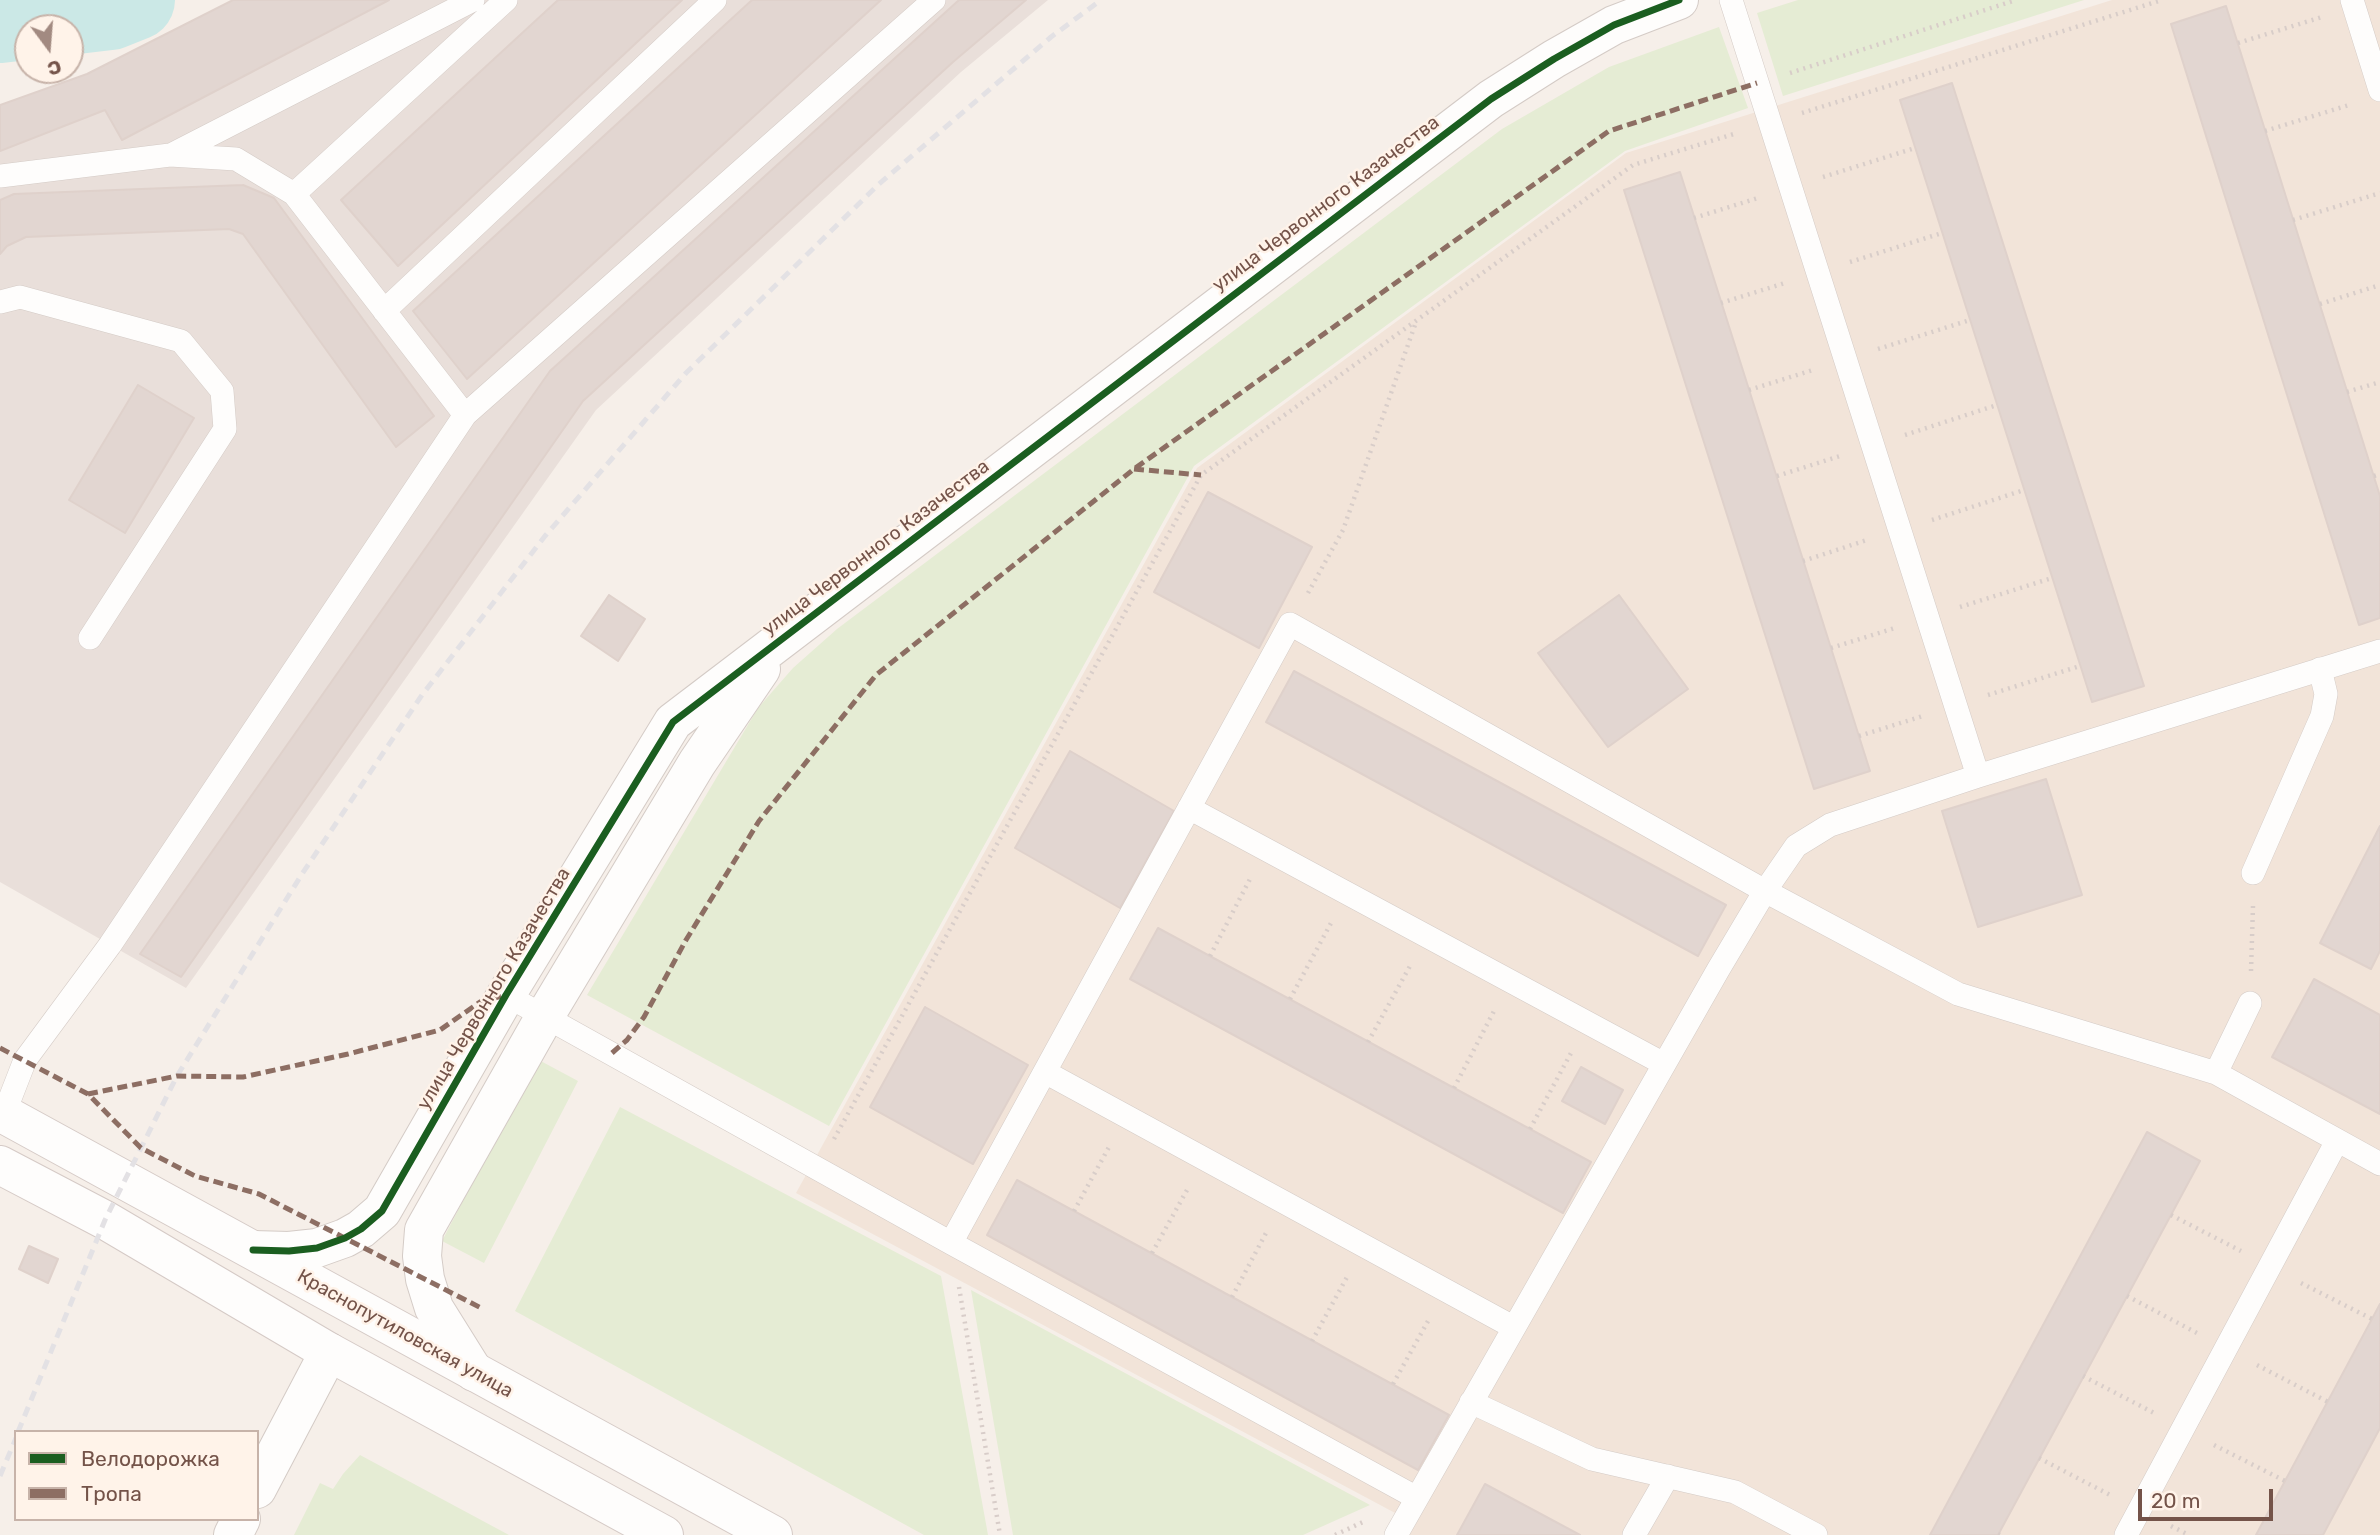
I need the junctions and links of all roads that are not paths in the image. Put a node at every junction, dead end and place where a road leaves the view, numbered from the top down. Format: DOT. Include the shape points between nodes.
graph roads {
  1 [pos="473,0"];
  2 [pos="506,0"];
  3 [pos="715,0"];
  4 [pos="934,0"];
  5 [pos="1679,0"];
  6 [pos="1731,0"];
  7 [pos="2353,4"];
  8 [pos="2380,90"];
  9 [pos="170,155"];
  10 [pos="0,176"];
  11 [pos="294,194"];
  12 [pos="0,302"];
  13 [pos="384,311"];
  14 [pos="465,415"];
  15 [pos="90,638"];
  16 [pos="780,641"];
  17 [pos="2380,651"];
  18 [pos="2320,669"];
  19 [pos="1978,776"];
  20 [pos="1189,808"];
  21 [pos="2253,873"];
  22 [pos="1765,891"];
  23 [pos="506,995"];
  24 [pos="2250,1003"];
  25 [pos="545,1016"];
  26 [pos="1664,1065"];
  27 [pos="1045,1072"];
  28 [pos="2216,1073"];
  29 [pos="2,1113"];
  30 [pos="2337,1141"];
  31 [pos="2380,1164"];
  32 [pos="0,1165"];
  33 [pos="951,1243"];
  34 [pos="253,1250"];
  35 [pos="1513,1327"];
  36 [pos="329,1352"];
  37 [pos="474,1372"];
  38 [pos="1471,1402"];
  39 [pos="1668,1476"];
  40 [pos="259,1485"];
  41 [pos="1417,1498"];
  42 [pos="664,1535"];
  43 [pos="773,1535"];
  44 [pos="1396,1535"];
  45 [pos="1634,1535"];
  46 [pos="1816,1535"];
  47 [pos="2126,1535"];
  1 -- 9 [label="lane"];
  2 -- 11 [label="lane"];
  3 -- 13 [label="lane"];
  4 -- 14 [label="lane"];
  5 -- 16 [label="street, улица Червонного Казачества" via="1614,25 1491,99"];
  6 -- 19 [label="lane"];
  7 -- 8 [label="lane"];
  9 -- 10 [label="lane"];
  9 -- 11 [label="lane" via="236,159"];
  11 -- 13 [label="lane"];
  12 -- 15 [label="lane" via="20,297 181,341 222,391 225,429"];
  13 -- 14 [label="lane"];
  14 -- 29 [label="lane" via="110,945 25,1060"];
  16 -- 23 [label="street, улица Червонного Казачества" via="673,722"];
  16 -- 25 [label="street, улица Червонного Казачества" via="697,763"];
  17 -- 18 [label="lane"];
  18 -- 19 [label="lane"];
  18 -- 21 [label="lane" via="2326,694 2322,716"];
  19 -- 22 [label="lane" via="1830,825 1796,846"];
  20 -- 22 [label="lane" via="1290,624"];
  20 -- 26 [label="lane"];
  20 -- 27 [label="lane"];
  22 -- 26 [label="lane"];
  22 -- 28 [label="lane" via="1958,994"];
  23 -- 25 [label="lane"];
  23 -- 34 [label="street, улица Червонного Казачества" via="382,1211 353,1233 317,1248"];
  24 -- 28 [label="lane"];
  25 -- 33 [label="lane"];
  25 -- 37 [label="street, улица Червонного Казачества" via="424,1230 422,1256 434,1308"];
  26 -- 35 [label="lane"];
  27 -- 33 [label="lane"];
  27 -- 35 [label="lane"];
  28 -- 30 [label="lane"];
  29 -- 34 [label="street, Краснопутиловская улица"];
  30 -- 31 [label="lane"];
  30 -- 47 [label="lane"];
  32 -- 36 [label="street" via="105,1220"];
  33 -- 41 [label="lane"];
  34 -- 37 [label="street, Краснопутиловская улица"];
  35 -- 38 [label="lane"];
  36 -- 40 [label="street"];
  36 -- 42 [label="street"];
  37 -- 43 [label="street, Краснопутиловская улица"];
  38 -- 39 [label="lane" via="1592,1459"];
  38 -- 41 [label="lane"];
  39 -- 45 [label="lane"];
  39 -- 46 [label="lane" via="1735,1492"];
  41 -- 44 [label="lane"];
}
